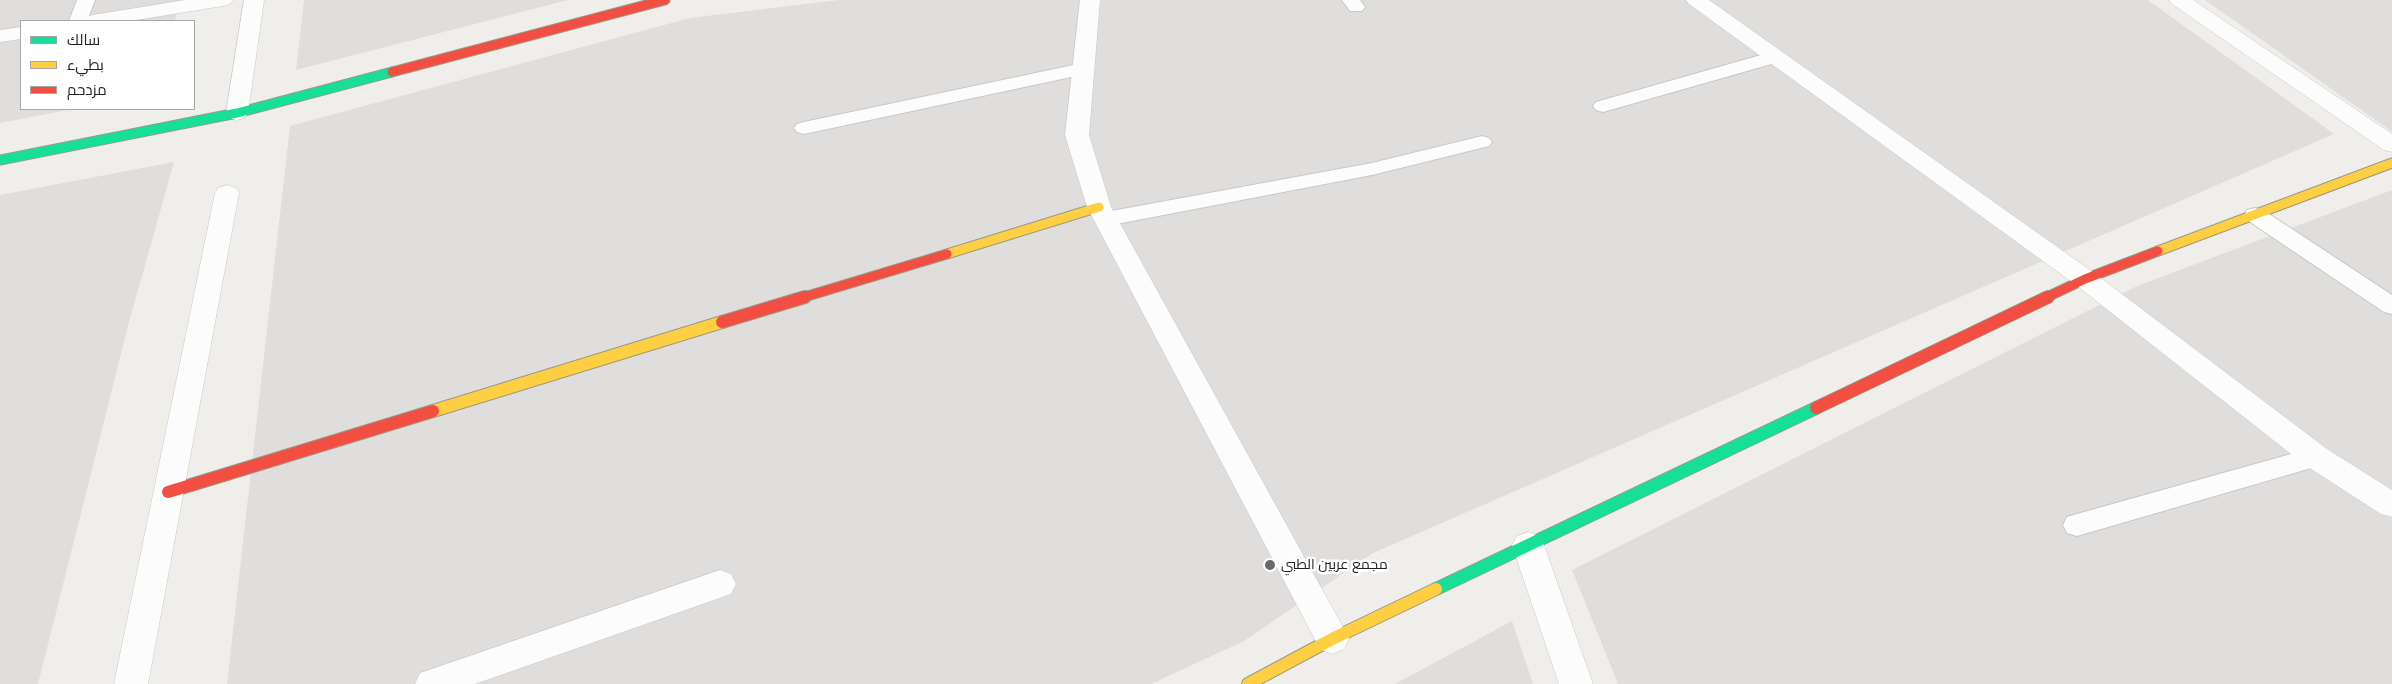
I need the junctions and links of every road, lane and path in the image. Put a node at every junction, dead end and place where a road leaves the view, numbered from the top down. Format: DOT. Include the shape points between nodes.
graph roads {
  1 [pos="86,0"];
  2 [pos="223,0"];
  3 [pos="254,0"];
  4 [pos="665,0"];
  5 [pos="1090,0"];
  6 [pos="1696,0"];
  7 [pos="2179,0"];
  8 [pos="78,20"];
  9 [pos="99,20"];
  10 [pos="20,33"];
  11 [pos="0,36"];
  12 [pos="1775,57"];
  13 [pos="1083,69"];
  14 [pos="1603,106"];
  15 [pos="237,113"];
  16 [pos="804,128"];
  17 [pos="1482,142"];
  18 [pos="2392,145"];
  19 [pos="0,160"];
  20 [pos="2392,163"];
  21 [pos="226,193"];
  22 [pos="1102,213"];
  23 [pos="2255,215"];
  24 [pos="2085,278"];
  25 [pos="2392,306"];
  26 [pos="2316,457"];
  27 [pos="168,492"];
  28 [pos="2392,505"];
  29 [pos="2077,525"];
  30 [pos="1528,545"];
  31 [pos="720,584"];
  32 [pos="1332,639"];
  33 [pos="131,684"];
  34 [pos="432,684"];
  35 [pos="1248,684"];
  36 [pos="1576,684"];
  1 -- 8 [label="lane"];
  2 -- 9 [label="street"];
  3 -- 15 [label="street"];
  4 -- 15 [label="street"];
  5 -- 13 [label="street"];
  6 -- 12 [label="street"];
  7 -- 18 [label="street"];
  10 -- 11 [label="street"];
  12 -- 14 [label="lane"];
  12 -- 24 [label="street"];
  13 -- 16 [label="lane"];
  13 -- 22 [label="street" via="1077,135"];
  15 -- 19 [label="street"];
  17 -- 22 [label="lane" via="1372,169"];
  20 -- 23 [label="street"];
  21 -- 27 [label="street"];
  22 -- 27 [label="street"];
  22 -- 32 [label="street"];
  23 -- 24 [label="street"];
  23 -- 25 [label="lane"];
  24 -- 26 [label="street"];
  24 -- 30 [label="street"];
  26 -- 28 [label="street"];
  26 -- 29 [label="lane"];
  27 -- 33 [label="street"];
  30 -- 32 [label="street"];
  30 -- 36 [label="street"];
  31 -- 34 [label="street"];
  32 -- 35 [label="street"];
}
